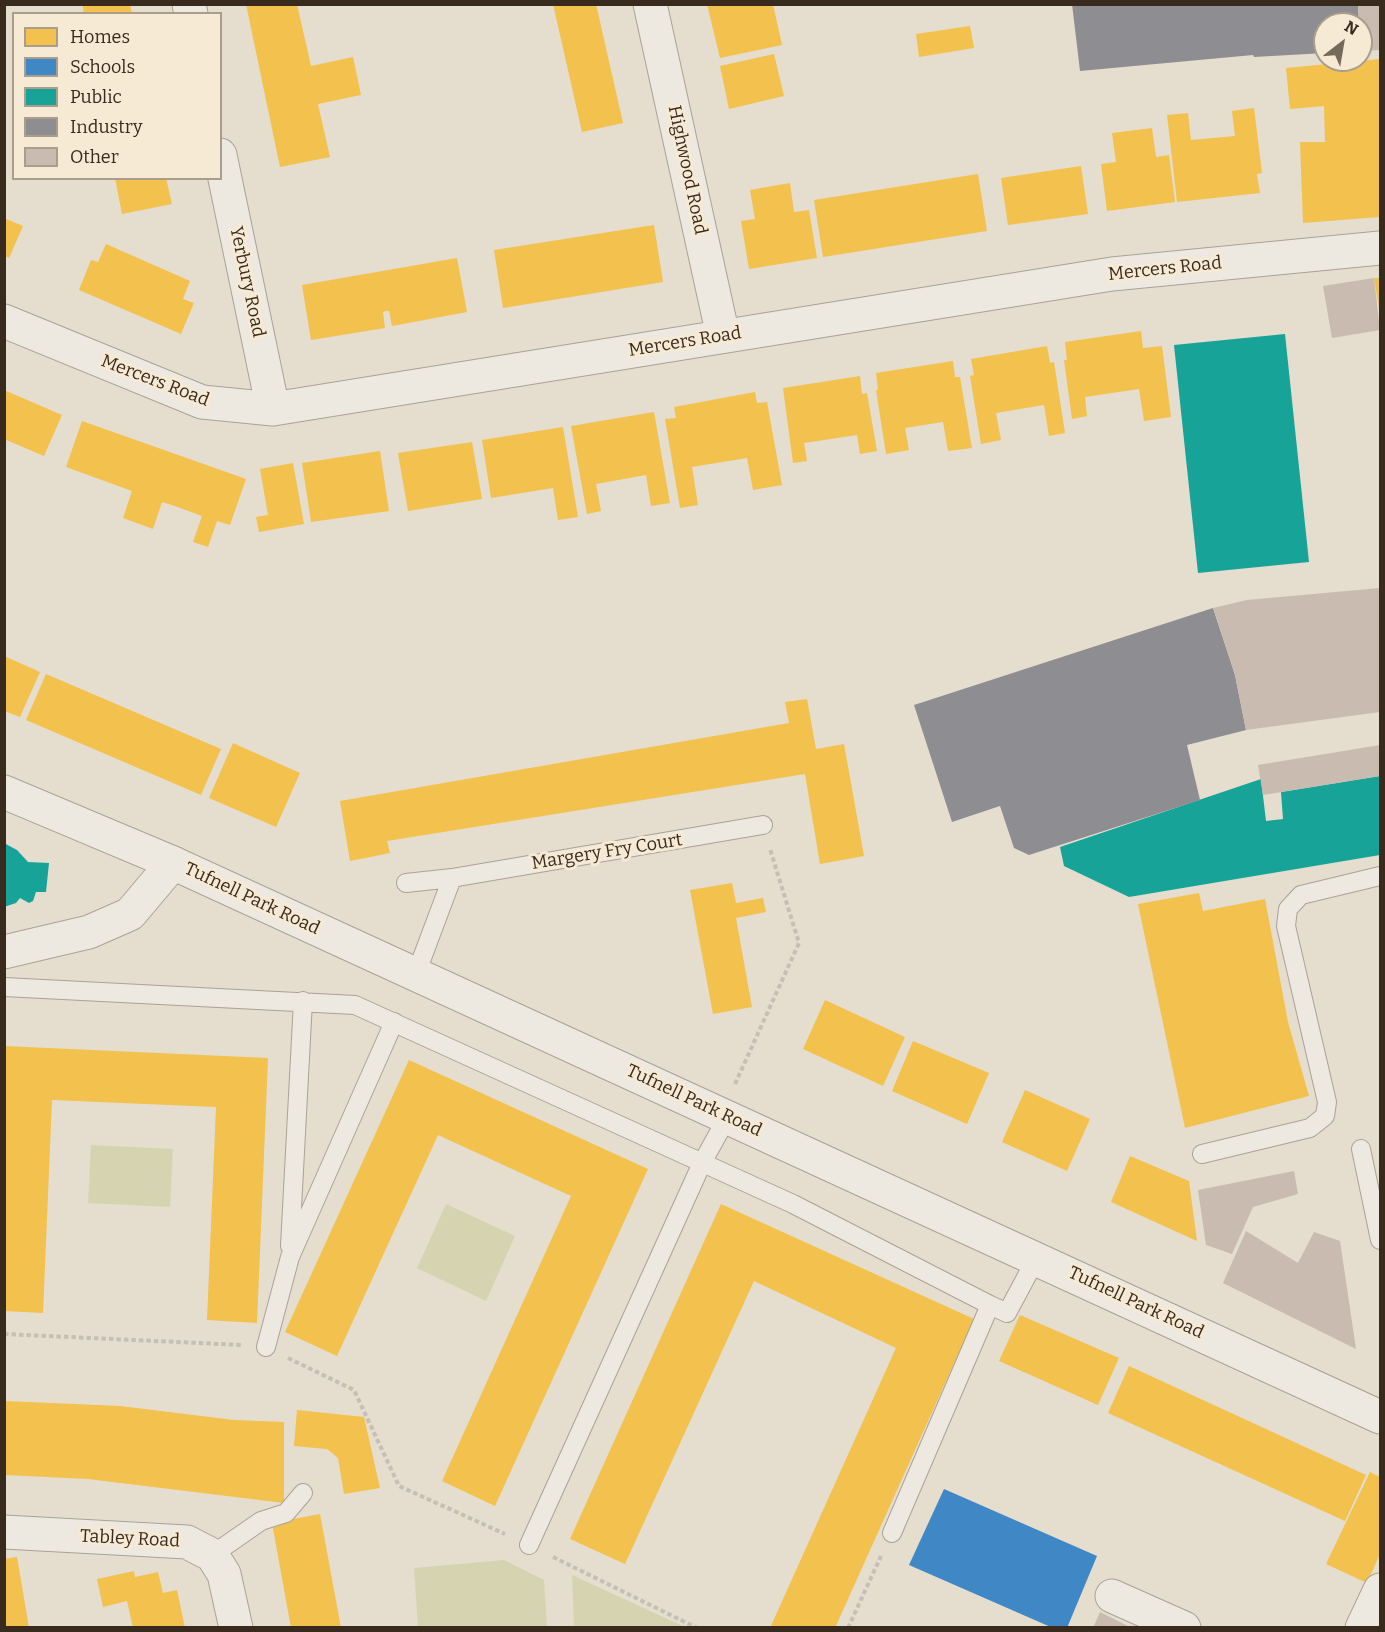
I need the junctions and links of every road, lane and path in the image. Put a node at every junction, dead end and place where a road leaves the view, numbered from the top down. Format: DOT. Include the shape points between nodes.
graph roads {
  1 [pos="650,4"];
  2 [pos="222,165"];
  3 [pos="1380,248"];
  4 [pos="4,321"];
  5 [pos="723,336"];
  6 [pos="273,408"];
  7 [pos="4,792"];
  8 [pos="763,825"];
  9 [pos="173,863"];
  10 [pos="1380,876"];
  11 [pos="452,878"];
  12 [pos="406,883"];
  13 [pos="4,951"];
  14 [pos="416,974"];
  15 [pos="4,987"];
  16 [pos="303,1001"];
  17 [pos="394,1022"];
  18 [pos="724,1115"];
  19 [pos="1361,1149"];
  20 [pos="1202,1154"];
  21 [pos="702,1163"];
  22 [pos="1380,1240"];
  23 [pos="290,1257"];
  24 [pos="1037,1257"];
  25 [pos="990,1305"];
  26 [pos="4,1334"];
  27 [pos="266,1347"];
  28 [pos="1380,1414"];
  29 [pos="303,1493"];
  30 [pos="4,1532"];
  31 [pos="892,1533"];
  32 [pos="529,1545"];
  33 [pos="212,1555"];
  34 [pos="1380,1590"];
  35 [pos="1112,1596"];
  36 [pos="236,1628"];
  37 [pos="698,1628"];
  38 [pos="848,1628"];
  39 [pos="1185,1628"];
  40 [pos="1362,1628"];
  1 -- 5 [label="street, Highwood Road"];
  2 -- 6 [label="street, Yerbury Road"];
  3 -- 5 [label="street, Mercers Road" via="1112,274"];
  4 -- 6 [label="street, Mercers Road" via="202,402"];
  5 -- 6 [label="street, Mercers Road"];
  7 -- 9 [label="street, Tufnell Park Road"];
  8 -- 11 [label="lane, Margery Fry Court"];
  8 -- 18 [label="path" via="799,943"];
  9 -- 13 [label="street" via="130,914 89,932"];
  9 -- 14 [label="street, Tufnell Park Road"];
  10 -- 20 [label="lane" via="1301,895 1287,909 1286,926 1327,1102 1324,1116 1310,1128"];
  11 -- 12 [label="lane, Margery Fry Court"];
  11 -- 14 [label="lane"];
  14 -- 18 [label="street, Tufnell Park Road"];
  15 -- 16 [label="lane"];
  16 -- 17 [label="lane" via="355,1005"];
  16 -- 23 [label="lane"];
  17 -- 21 [label="lane"];
  17 -- 23 [label="lane"];
  18 -- 21 [label="lane"];
  18 -- 24 [label="street, Tufnell Park Road"];
  19 -- 22 [label="lane"];
  21 -- 25 [label="lane" via="793,1204"];
  21 -- 32 [label="lane"];
  23 -- 27 [label="lane"];
  24 -- 25 [label="lane" via="1007,1313"];
  24 -- 28 [label="street, Tufnell Park Road"];
  25 -- 31 [label="lane"];
  26 -- 27 [label="path"];
  27 -- 32 [label="path" via="354,1389 399,1486"];
  29 -- 33 [label="lane" via="286,1513 261,1521"];
  30 -- 33 [label="street, Tabley Road" via="187,1542"];
  31 -- 38 [label="path"];
  32 -- 37 [label="path"];
  33 -- 36 [label="street" via="224,1575"];
  34 -- 40 [label="street"];
  35 -- 39 [label="street"];
}
